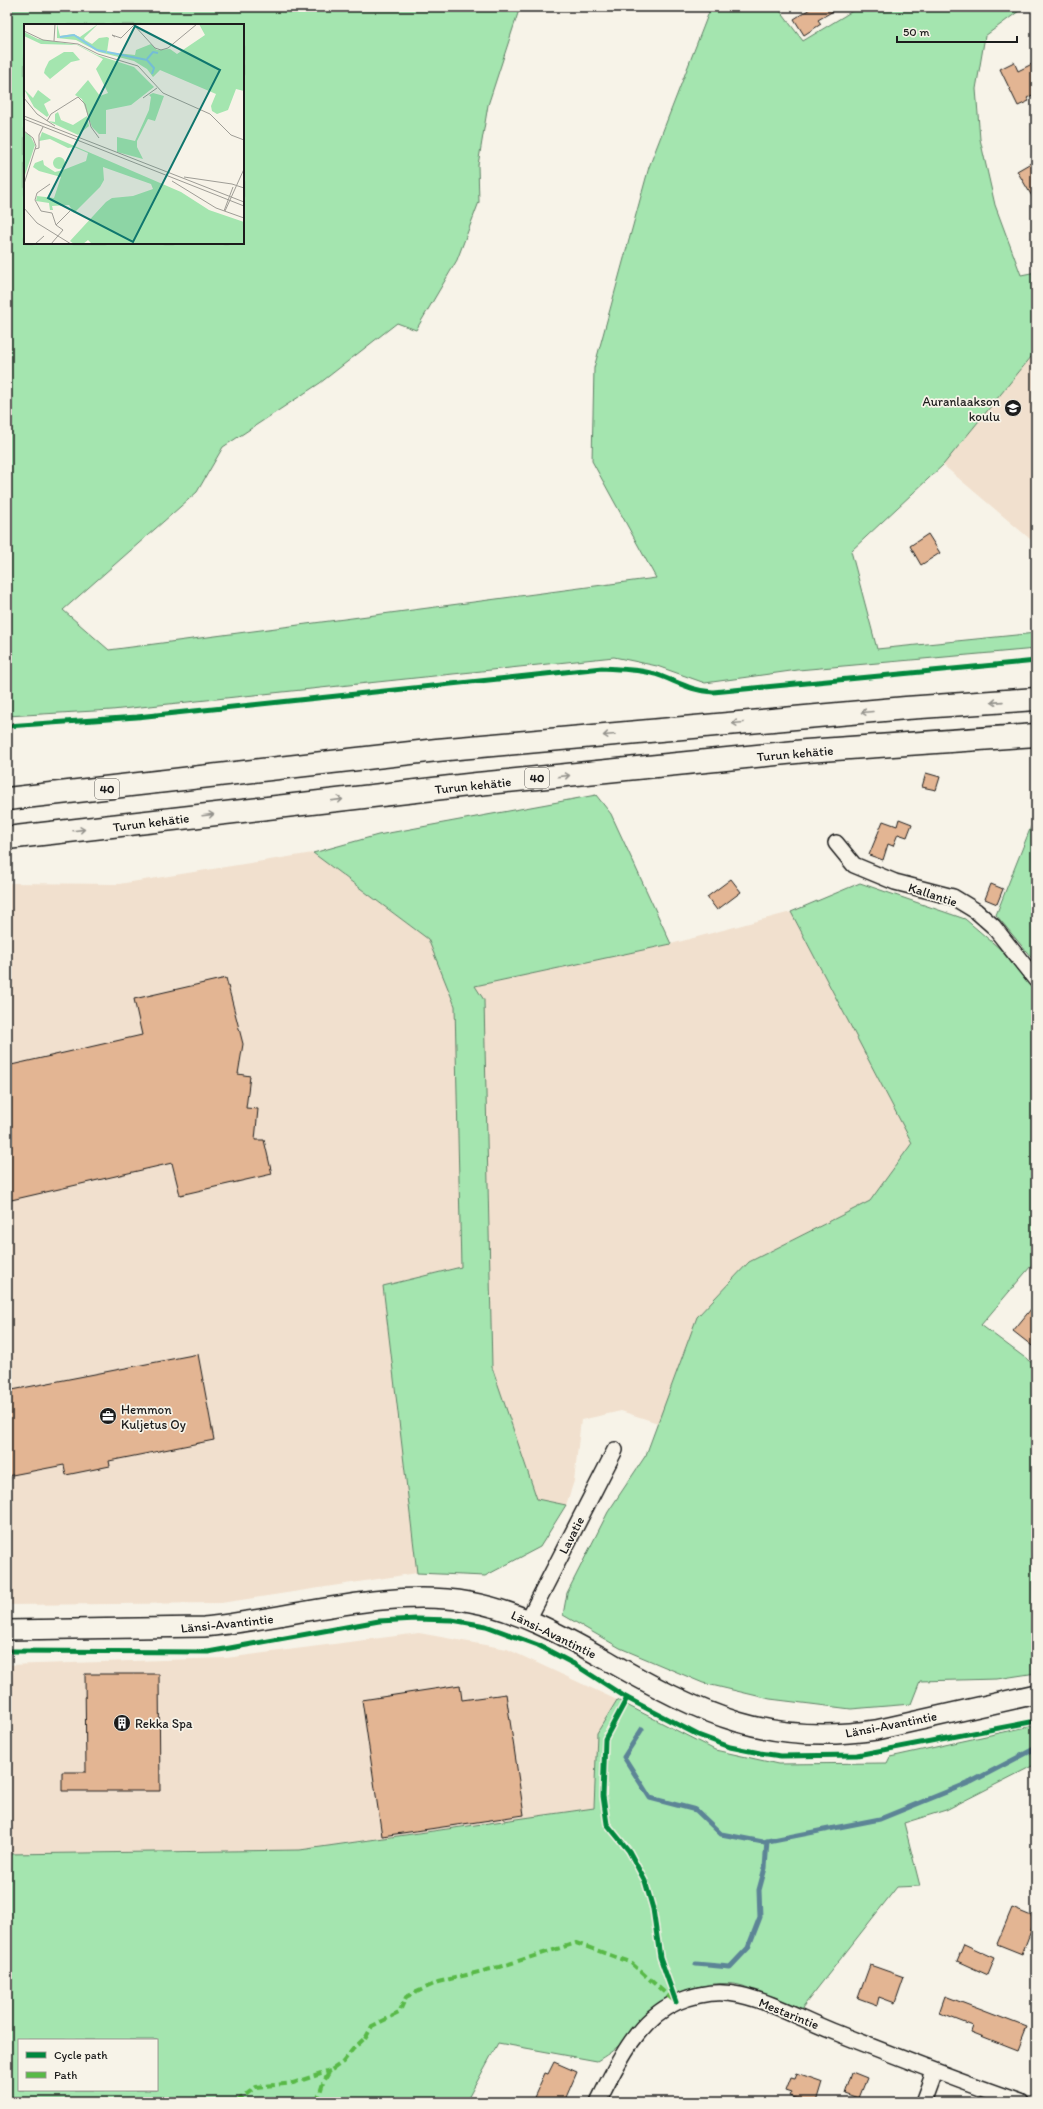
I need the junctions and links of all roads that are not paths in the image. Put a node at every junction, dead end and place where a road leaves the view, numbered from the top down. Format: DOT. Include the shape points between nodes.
graph roads {
  1 [pos="1036,699"];
  2 [pos="1036,735"];
  3 [pos="206,778"];
  4 [pos="7,784"];
  5 [pos="7,799"];
  6 [pos="40,834"];
  7 [pos="7,838"];
  8 [pos="7,842"];
  9 [pos="836,843"];
  10 [pos="1036,980"];
  11 [pos="615,1450"];
  12 [pos="528,1620"];
  13 [pos="7,1630"];
  14 [pos="1036,1694"];
  15 [pos="934,2072"];
  16 [pos="598,2102"];
  17 [pos="923,2102"];
  18 [pos="1020,2102"];
  1 -- 3 [label="highway, 40, one-way" via="906,708 437,750"];
  6 -- 2 [label="highway, Turun kehätie / 40, one-way" via="477,784 799,752"];
  3 -- 4 [label="highway"];
  3 -- 5 [label="highway, 40"];
  6 -- 7 [label="highway, Turun kehätie / 40"];
  6 -- 8 [label="highway"];
  9 -- 10 [label="street, Kallantie" via="854,865 895,882 953,897 976,911 993,926"];
  11 -- 12 [label="street, Lavatie"];
  12 -- 13 [label="street, Länsi-Avantintie" via="470,1602 405,1598 204,1627"];
  12 -- 14 [label="street, Länsi-Avantintie" via="706,1712 747,1726 777,1732 809,1734 876,1730"];
  15 -- 16 [label="street, Mestarintie" via="808,2022 770,2004 739,1994 718,1992 676,2002 654,2016 617,2064"];
  15 -- 17 [label="street"];
  15 -- 18 [label="street, Mestarintie"];
}
